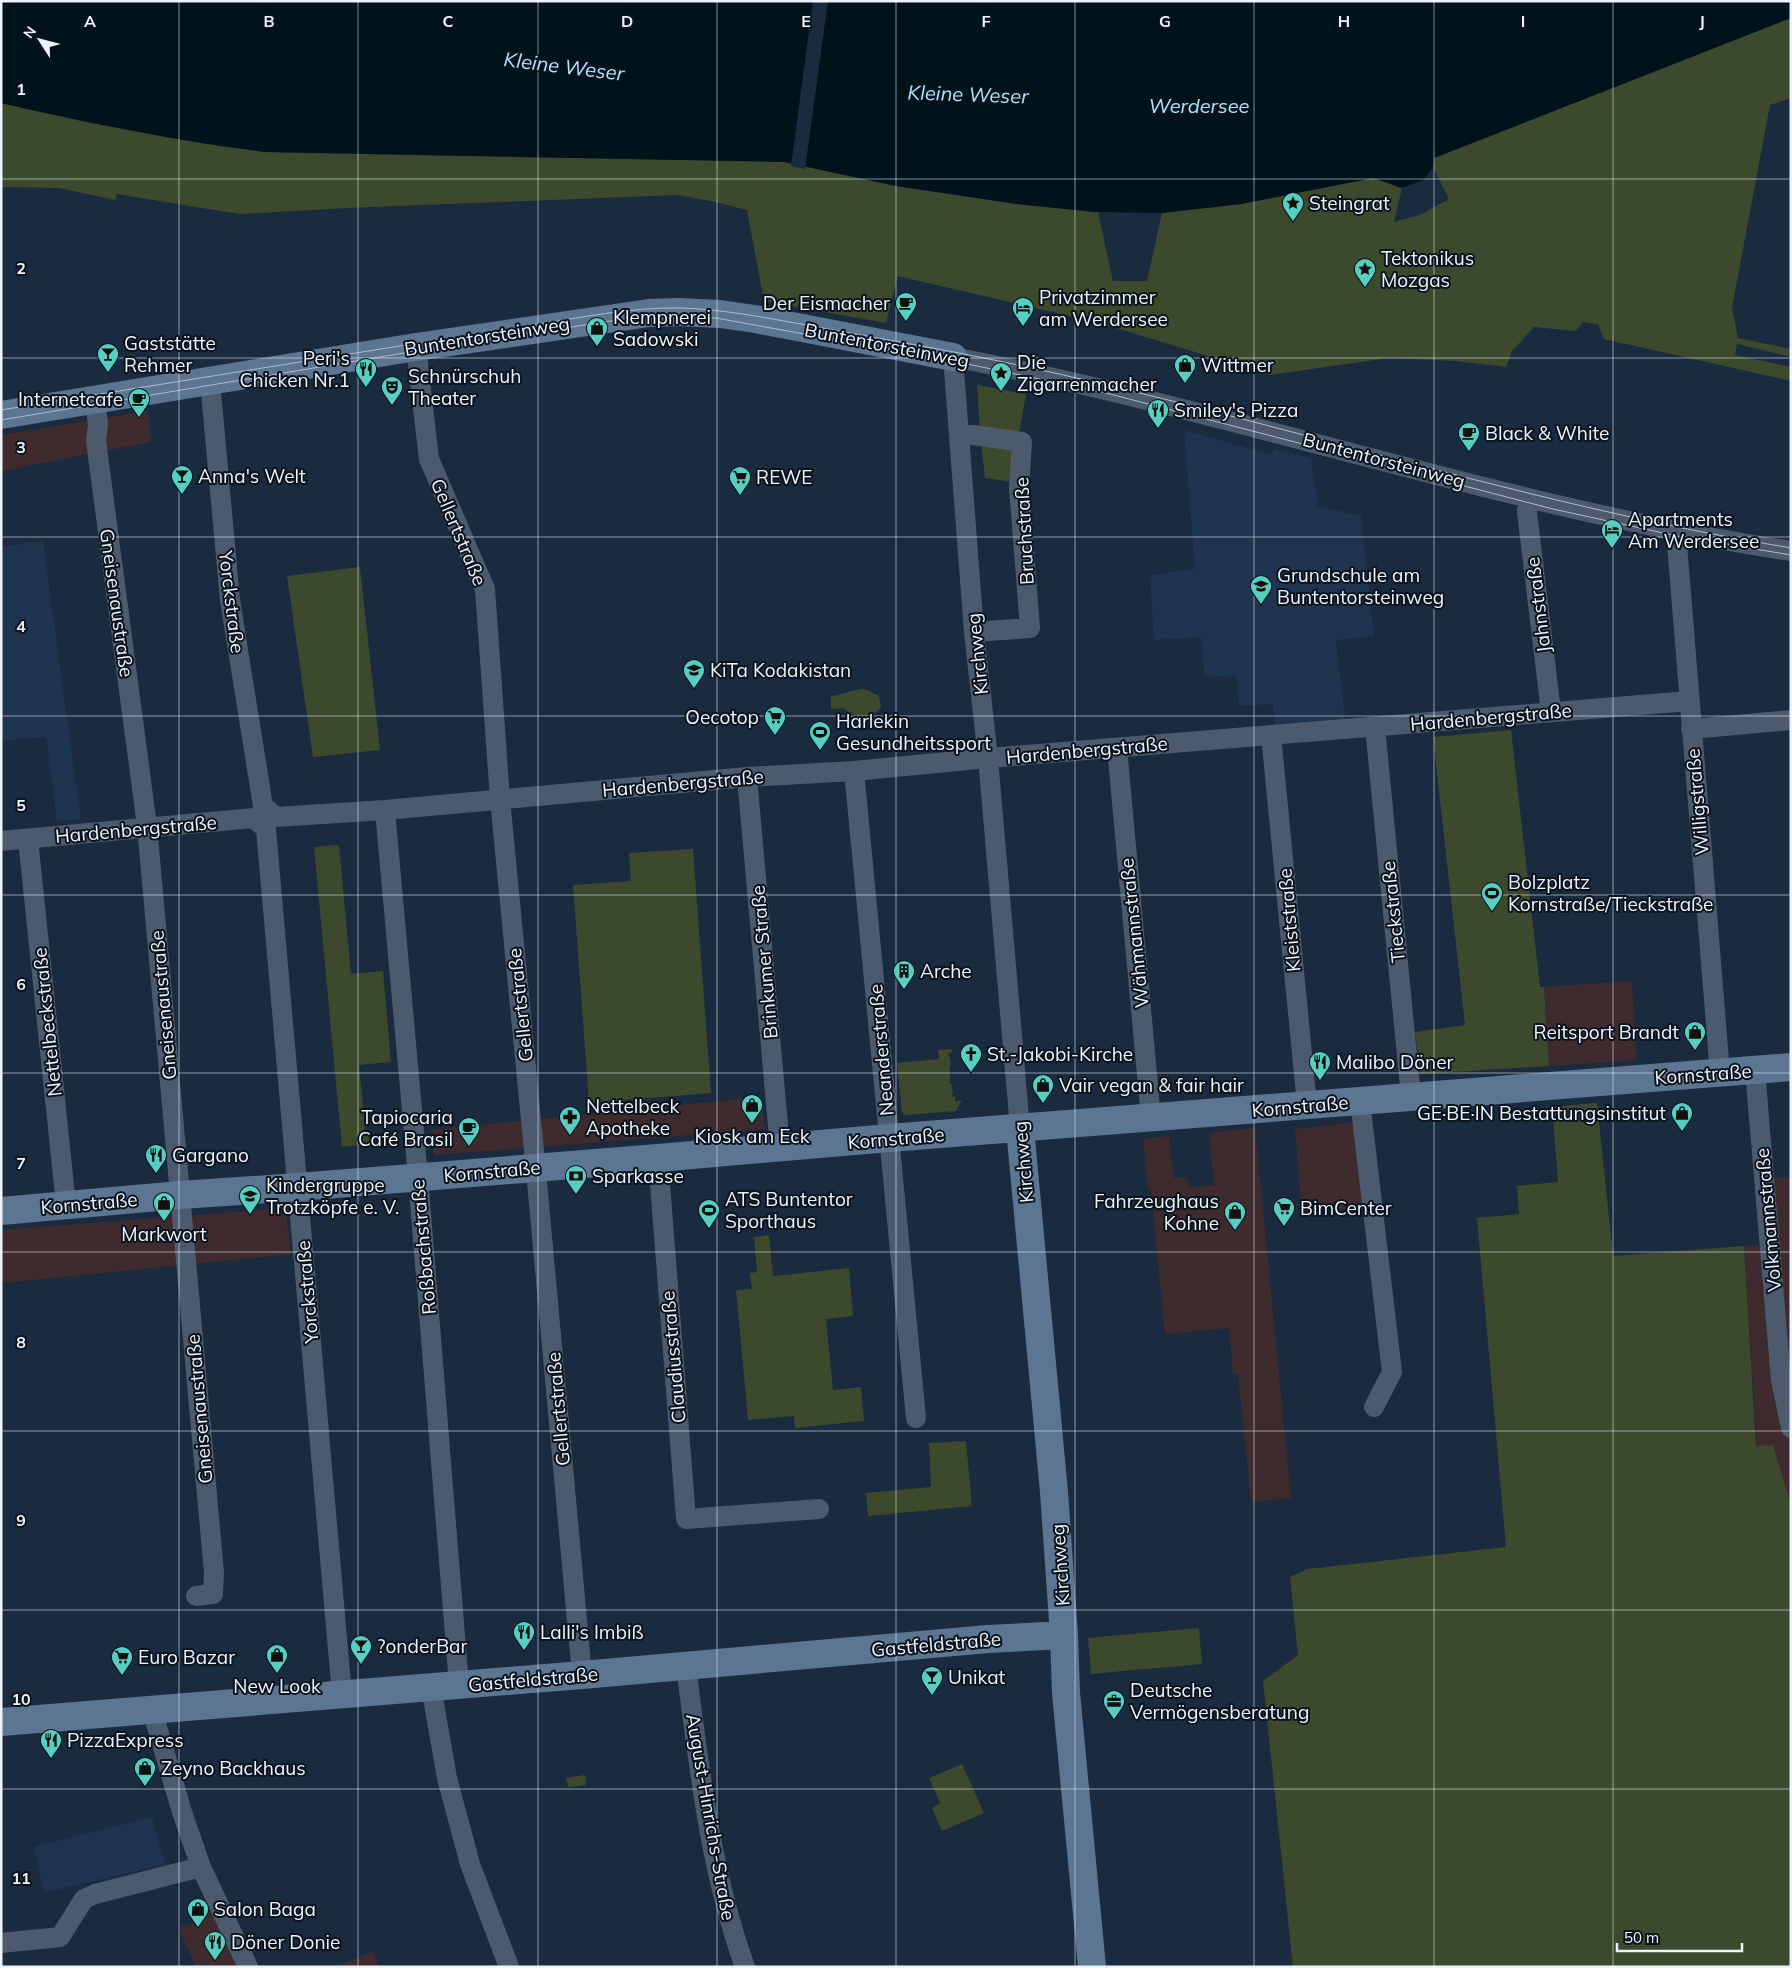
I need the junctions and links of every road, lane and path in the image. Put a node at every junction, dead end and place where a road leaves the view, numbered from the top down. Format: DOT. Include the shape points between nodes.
graph roads {
  1 [pos="416,347"];
  2 [pos="953,357"];
  3 [pos="210,381"];
  4 [pos="95,401"];
  5 [pos="1,415"];
  6 [pos="959,433"];
  7 [pos="1529,498"];
  8 [pos="1676,532"];
  9 [pos="1791,552"];
  10 [pos="974,632"];
  11 [pos="1689,701"];
  12 [pos="1551,712"];
  13 [pos="1791,720"];
  14 [pos="1375,727"];
  15 [pos="1691,729"];
  16 [pos="1271,735"];
  17 [pos="1117,748"];
  18 [pos="988,758"];
  19 [pos="854,771"];
  20 [pos="747,777"];
  21 [pos="500,799"];
  22 [pos="385,810"];
  23 [pos="271,823"];
  24 [pos="147,826"];
  25 [pos="28,839"];
  26 [pos="1,841"];
  27 [pos="1791,1067"];
  28 [pos="1755,1070"];
  29 [pos="1720,1073"];
  30 [pos="1411,1097"];
  31 [pos="1360,1101"];
  32 [pos="1307,1105"];
  33 [pos="1151,1118"];
  34 [pos="1020,1128"];
  35 [pos="889,1138"];
  36 [pos="780,1148"];
  37 [pos="658,1158"];
  38 [pos="536,1167"];
  39 [pos="418,1177"];
  40 [pos="298,1188"];
  41 [pos="180,1195"];
  42 [pos="66,1205"];
  43 [pos="1,1211"];
  44 [pos="1374,1407"];
  45 [pos="916,1418"];
  46 [pos="1791,1428"];
  47 [pos="819,1508"];
  48 [pos="196,1596"];
  49 [pos="1064,1635"];
  50 [pos="686,1666"];
  51 [pos="582,1675"];
  52 [pos="459,1685"];
  53 [pos="431,1687"];
  54 [pos="342,1695"];
  55 [pos="152,1710"];
  56 [pos="1,1722"];
  57 [pos="201,1866"];
  58 [pos="1,1943"];
  59 [pos="248,1967"];
  60 [pos="509,1967"];
  61 [pos="745,1967"];
  62 [pos="1092,1967"];
  1 -- 2 [label="street, Buntentorsteinweg" via="618,316 678,312 755,319"];
  1 -- 3 [label="street, Buntentorsteinweg"];
  1 -- 21 [label="street, Gellertstraße" via="429,459 485,589"];
  2 -- 6 [label="street, Kirchweg"];
  2 -- 7 [label="street, Buntentorsteinweg" via="1107,389"];
  3 -- 4 [label="street, Buntentorsteinweg"];
  3 -- 23 [label="street, Yorckstraße" via="230,600 263,806"];
  4 -- 5 [label="street, Buntentorsteinweg"];
  4 -- 24 [label="street, Gneisenaustraße" via="96,441"];
  6 -- 10 [label="street, Kirchweg"];
  6 -- 10 [label="street, Bruchstraße" via="1022,442 1020,488 1030,628"];
  7 -- 8 [label="street, Buntentorsteinweg"];
  7 -- 12 [label="street, Jahnstraße" via="1527,512"];
  8 -- 9 [label="street, Buntentorsteinweg"];
  8 -- 11 [label="street, Willigstraße"];
  10 -- 18 [label="street, Kirchweg"];
  11 -- 12 [label="street, Hardenbergstraße"];
  11 -- 15 [label="street, Willigstraße"];
  12 -- 14 [label="street, Hardenbergstraße"];
  13 -- 15 [label="street"];
  14 -- 16 [label="street, Hardenbergstraße"];
  14 -- 30 [label="street, Tieckstraße"];
  15 -- 29 [label="street, Willigstraße"];
  16 -- 17 [label="street, Hardenbergstraße"];
  16 -- 32 [label="street, Kleiststraße"];
  17 -- 18 [label="street, Hardenbergstraße"];
  17 -- 33 [label="street, Wähmannstraße"];
  18 -- 19 [label="street, Hardenbergstraße"];
  18 -- 34 [label="street, Kirchweg"];
  19 -- 20 [label="street, Hardenbergstraße"];
  19 -- 35 [label="street, Neanderstraße"];
  20 -- 21 [label="street, Hardenbergstraße"];
  20 -- 36 [label="street, Brinkumer Straße"];
  21 -- 22 [label="street, Hardenbergstraße"];
  21 -- 38 [label="street, Gellertstraße"];
  22 -- 23 [label="street, Hardenbergstraße"];
  22 -- 39 [label="street, Roßbachstraße"];
  23 -- 24 [label="street, Hardenbergstraße" via="254,818"];
  23 -- 40 [label="street, Yorckstraße"];
  24 -- 25 [label="street, Hardenbergstraße"];
  24 -- 41 [label="street, Gneisenaustraße"];
  25 -- 26 [label="street, Hardenbergstraße"];
  25 -- 42 [label="street, Nettelbeckstraße"];
  27 -- 28 [label="street, Kornstraße"];
  28 -- 29 [label="street, Kornstraße"];
  28 -- 46 [label="street, Volkmannstraße" via="1780,1380"];
  29 -- 30 [label="street, Kornstraße"];
  30 -- 31 [label="street, Kornstraße"];
  31 -- 32 [label="street, Kornstraße"];
  31 -- 44 [label="street" via="1392,1372"];
  32 -- 33 [label="street, Kornstraße"];
  33 -- 34 [label="street, Kornstraße"];
  34 -- 35 [label="street, Kornstraße"];
  34 -- 49 [label="street, Kirchweg"];
  35 -- 36 [label="street, Kornstraße"];
  35 -- 45 [label="street, Neanderstraße"];
  36 -- 37 [label="street, Kornstraße"];
  37 -- 38 [label="street, Kornstraße"];
  37 -- 47 [label="street, Claudiusstraße" via="686,1519"];
  38 -- 39 [label="street, Kornstraße"];
  38 -- 51 [label="street, Gellertstraße"];
  39 -- 40 [label="street, Kornstraße"];
  39 -- 52 [label="street, Roßbachstraße"];
  40 -- 41 [label="street, Kornstraße"];
  40 -- 54 [label="street, Yorckstraße"];
  41 -- 42 [label="street, Kornstraße"];
  41 -- 48 [label="street, Gneisenaustraße" via="214,1573 212,1594"];
  42 -- 43 [label="street, Kornstraße"];
  49 -- 50 [label="street, Gastfeldstraße"];
  49 -- 62 [label="street, Kirchweg" via="1066,1693"];
  50 -- 51 [label="street, Gastfeldstraße"];
  50 -- 61 [label="street, August-Hinrichs-Straße" via="700,1779 717,1870"];
  51 -- 52 [label="street, Gastfeldstraße"];
  52 -- 53 [label="street, Gastfeldstraße"];
  53 -- 54 [label="street, Gastfeldstraße"];
  53 -- 60 [label="street" via="447,1778 468,1855"];
  54 -- 55 [label="street, Gastfeldstraße"];
  55 -- 56 [label="street, Gastfeldstraße"];
  55 -- 57 [label="street"];
  57 -- 58 [label="street" via="84,1899 60,1937"];
  57 -- 59 [label="street"];
}
